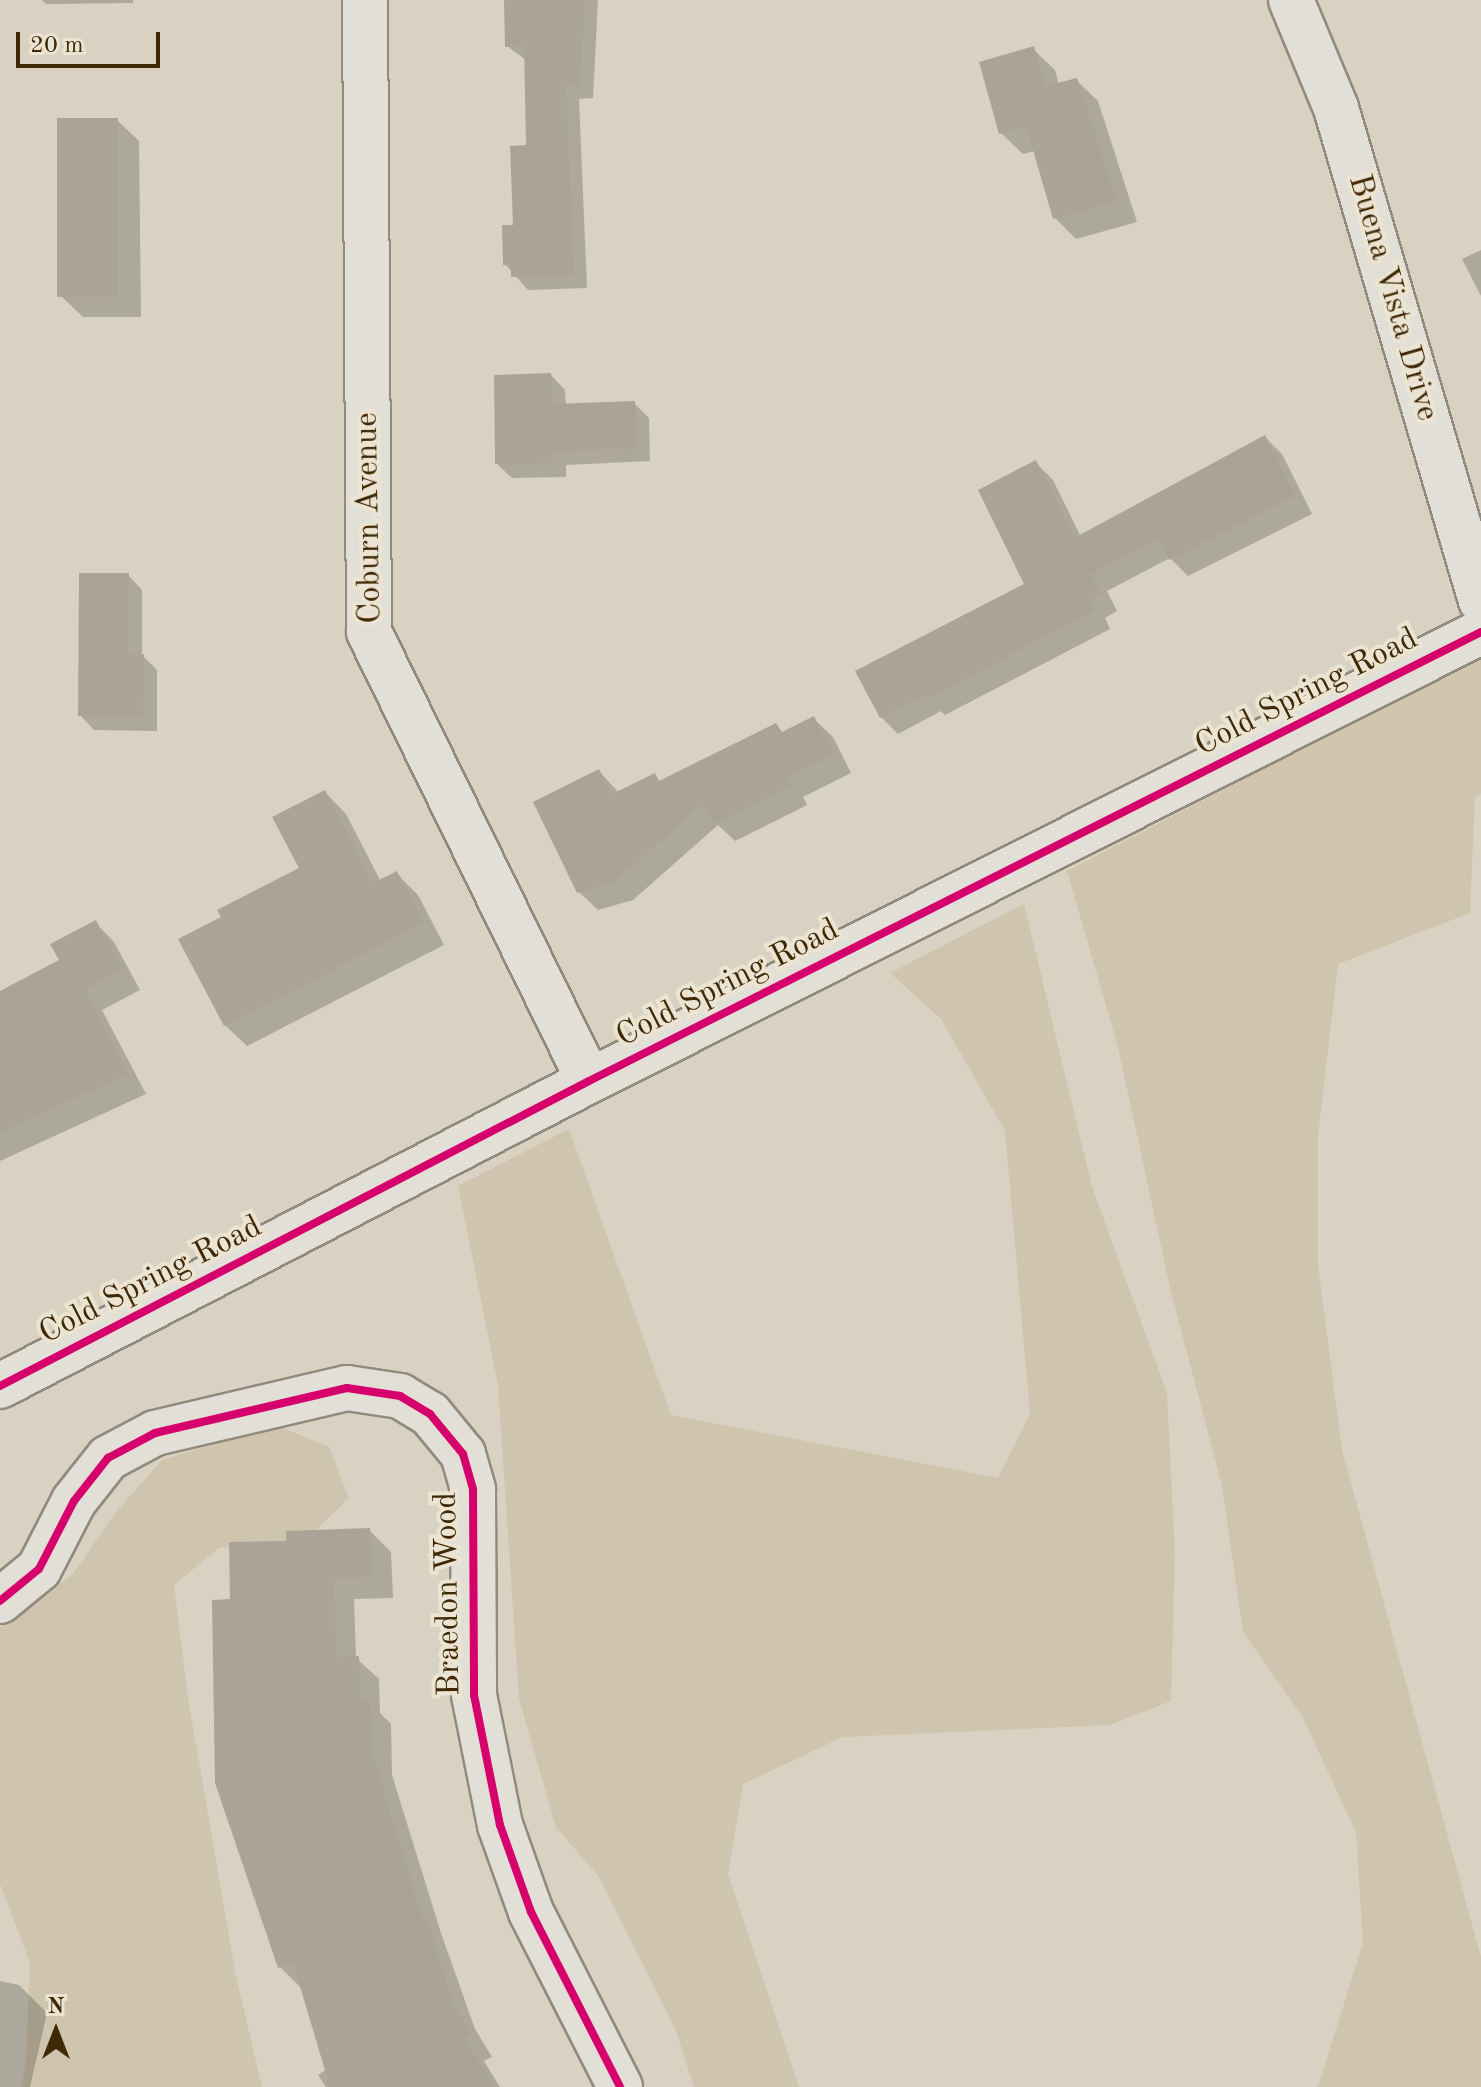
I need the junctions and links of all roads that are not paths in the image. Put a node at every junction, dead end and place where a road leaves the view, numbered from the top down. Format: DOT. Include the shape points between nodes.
graph roads {
  1 [pos="365,0"];
  2 [pos="1291,0"];
  3 [pos="1481,601"];
  4 [pos="1481,632"];
  5 [pos="589,1081"];
  6 [pos="0,1386"];
  7 [pos="0,1601"];
  8 [pos="620,2087"];
  1 -- 5 [label="street, Coburn Avenue" via="369,632"];
  2 -- 3 [label="street, Buena Vista Drive" via="1336,108"];
  4 -- 5 [label="street, Cold Spring Road"];
  5 -- 6 [label="street, Cold Spring Road"];
  7 -- 8 [label="street, Braedon Wood" via="39,1569 74,1501 108,1458 155,1433 347,1388 400,1396 430,1414 463,1454 473,1490 474,1695 500,1825 531,1912"];
}
